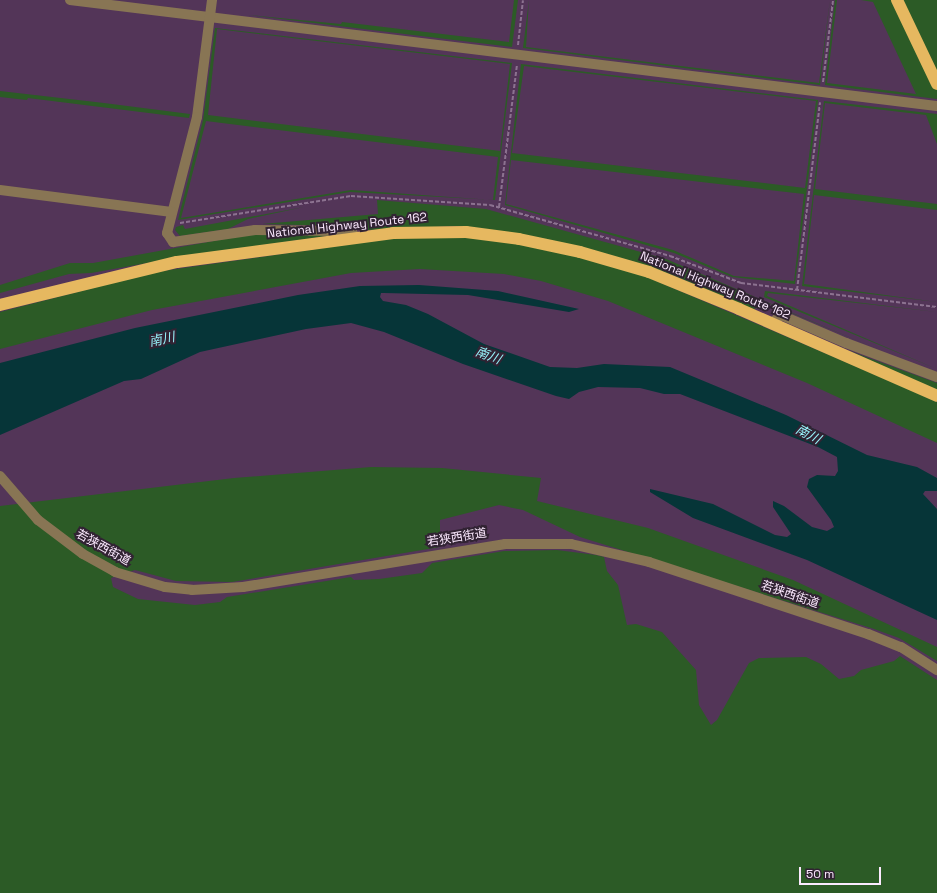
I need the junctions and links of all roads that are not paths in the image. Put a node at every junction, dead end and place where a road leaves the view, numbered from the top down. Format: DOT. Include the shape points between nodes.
graph roads {
  1 [pos="70,0"];
  2 [pos="212,0"];
  3 [pos="897,0"];
  4 [pos="210,18"];
  5 [pos="937,84"];
  6 [pos="937,106"];
  7 [pos="0,190"];
  8 [pos="172,212"];
  9 [pos="355,237"];
  10 [pos="0,305"];
  11 [pos="772,323"];
  12 [pos="937,377"];
  13 [pos="937,396"];
  14 [pos="0,476"];
  15 [pos="937,670"];
  1 -- 4 [label="street"];
  2 -- 4 [label="street"];
  3 -- 5 [label="highway"];
  4 -- 6 [label="street"];
  4 -- 8 [label="street" via="197,117"];
  7 -- 8 [label="street"];
  8 -- 9 [label="street" via="167,233 173,242 255,230 338,231 352,232"];
  9 -- 10 [label="highway, National Highway Route 162" via="156,266"];
  9 -- 11 [label="highway, National Highway Route 162" via="440,231 519,239 580,252 649,272"];
  11 -- 12 [label="street" via="781,315 846,343"];
  11 -- 13 [label="highway, National Highway Route 162"];
  14 -- 15 [label="street, 若狭西街道" via="18,500 51,531 100,564 135,580 177,589 243,588 491,546 571,544 649,562 868,634 901,647"];
}
